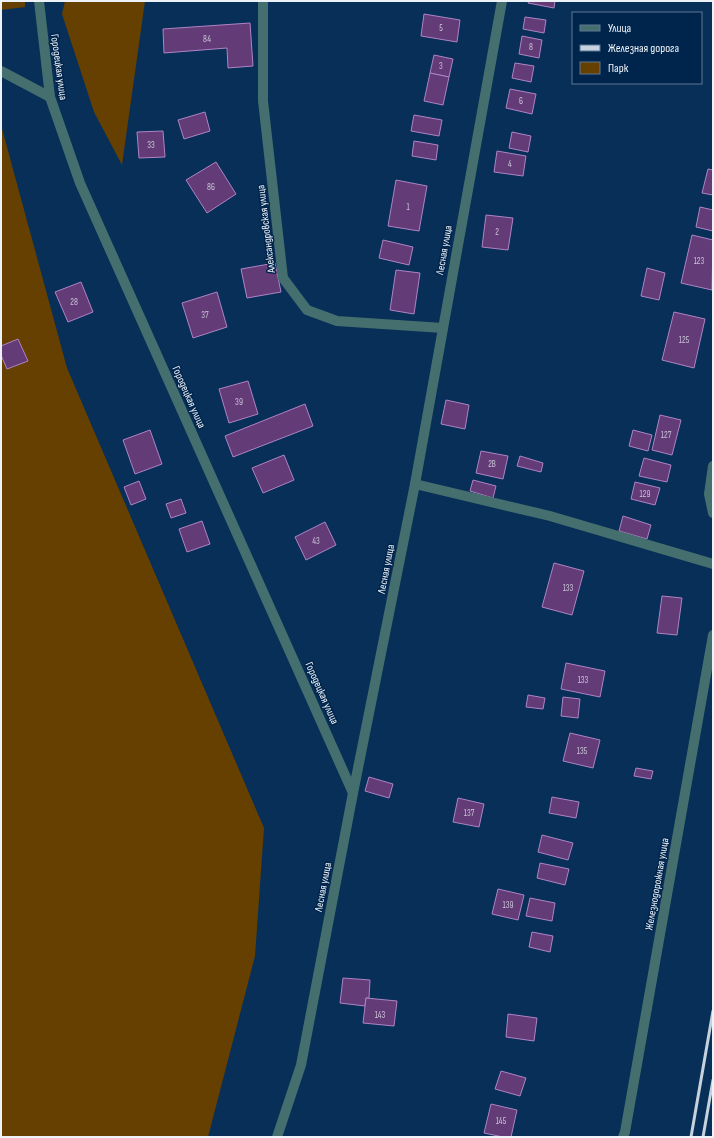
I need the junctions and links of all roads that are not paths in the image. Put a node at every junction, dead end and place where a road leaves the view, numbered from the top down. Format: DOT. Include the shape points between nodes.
graph roads {
  1 [pos="39,1"];
  2 [pos="263,1"];
  3 [pos="502,1"];
  4 [pos="1,71"];
  5 [pos="50,97"];
  6 [pos="442,328"];
  7 [pos="713,466"];
  8 [pos="415,484"];
  9 [pos="713,513"];
  10 [pos="713,564"];
  11 [pos="713,635"];
  12 [pos="353,793"];
  13 [pos="277,1137"];
  14 [pos="623,1137"];
  1 -- 5 [label="street, Городецкая улица"];
  2 -- 6 [label="street, Александровская улица" via="263,101 283,278 307,310 337,321"];
  3 -- 6 [label="street, Лесная улица"];
  4 -- 5 [label="street"];
  5 -- 12 [label="street, Городецкая улица" via="80,183"];
  6 -- 8 [label="street, Лесная улица"];
  7 -- 9 [label="street" via="709,494"];
  8 -- 10 [label="street" via="550,516"];
  8 -- 12 [label="street, Лесная улица"];
  11 -- 14 [label="street, Железнодорожная улица"];
  12 -- 13 [label="street, Лесная улица" via="301,1065"];
}
